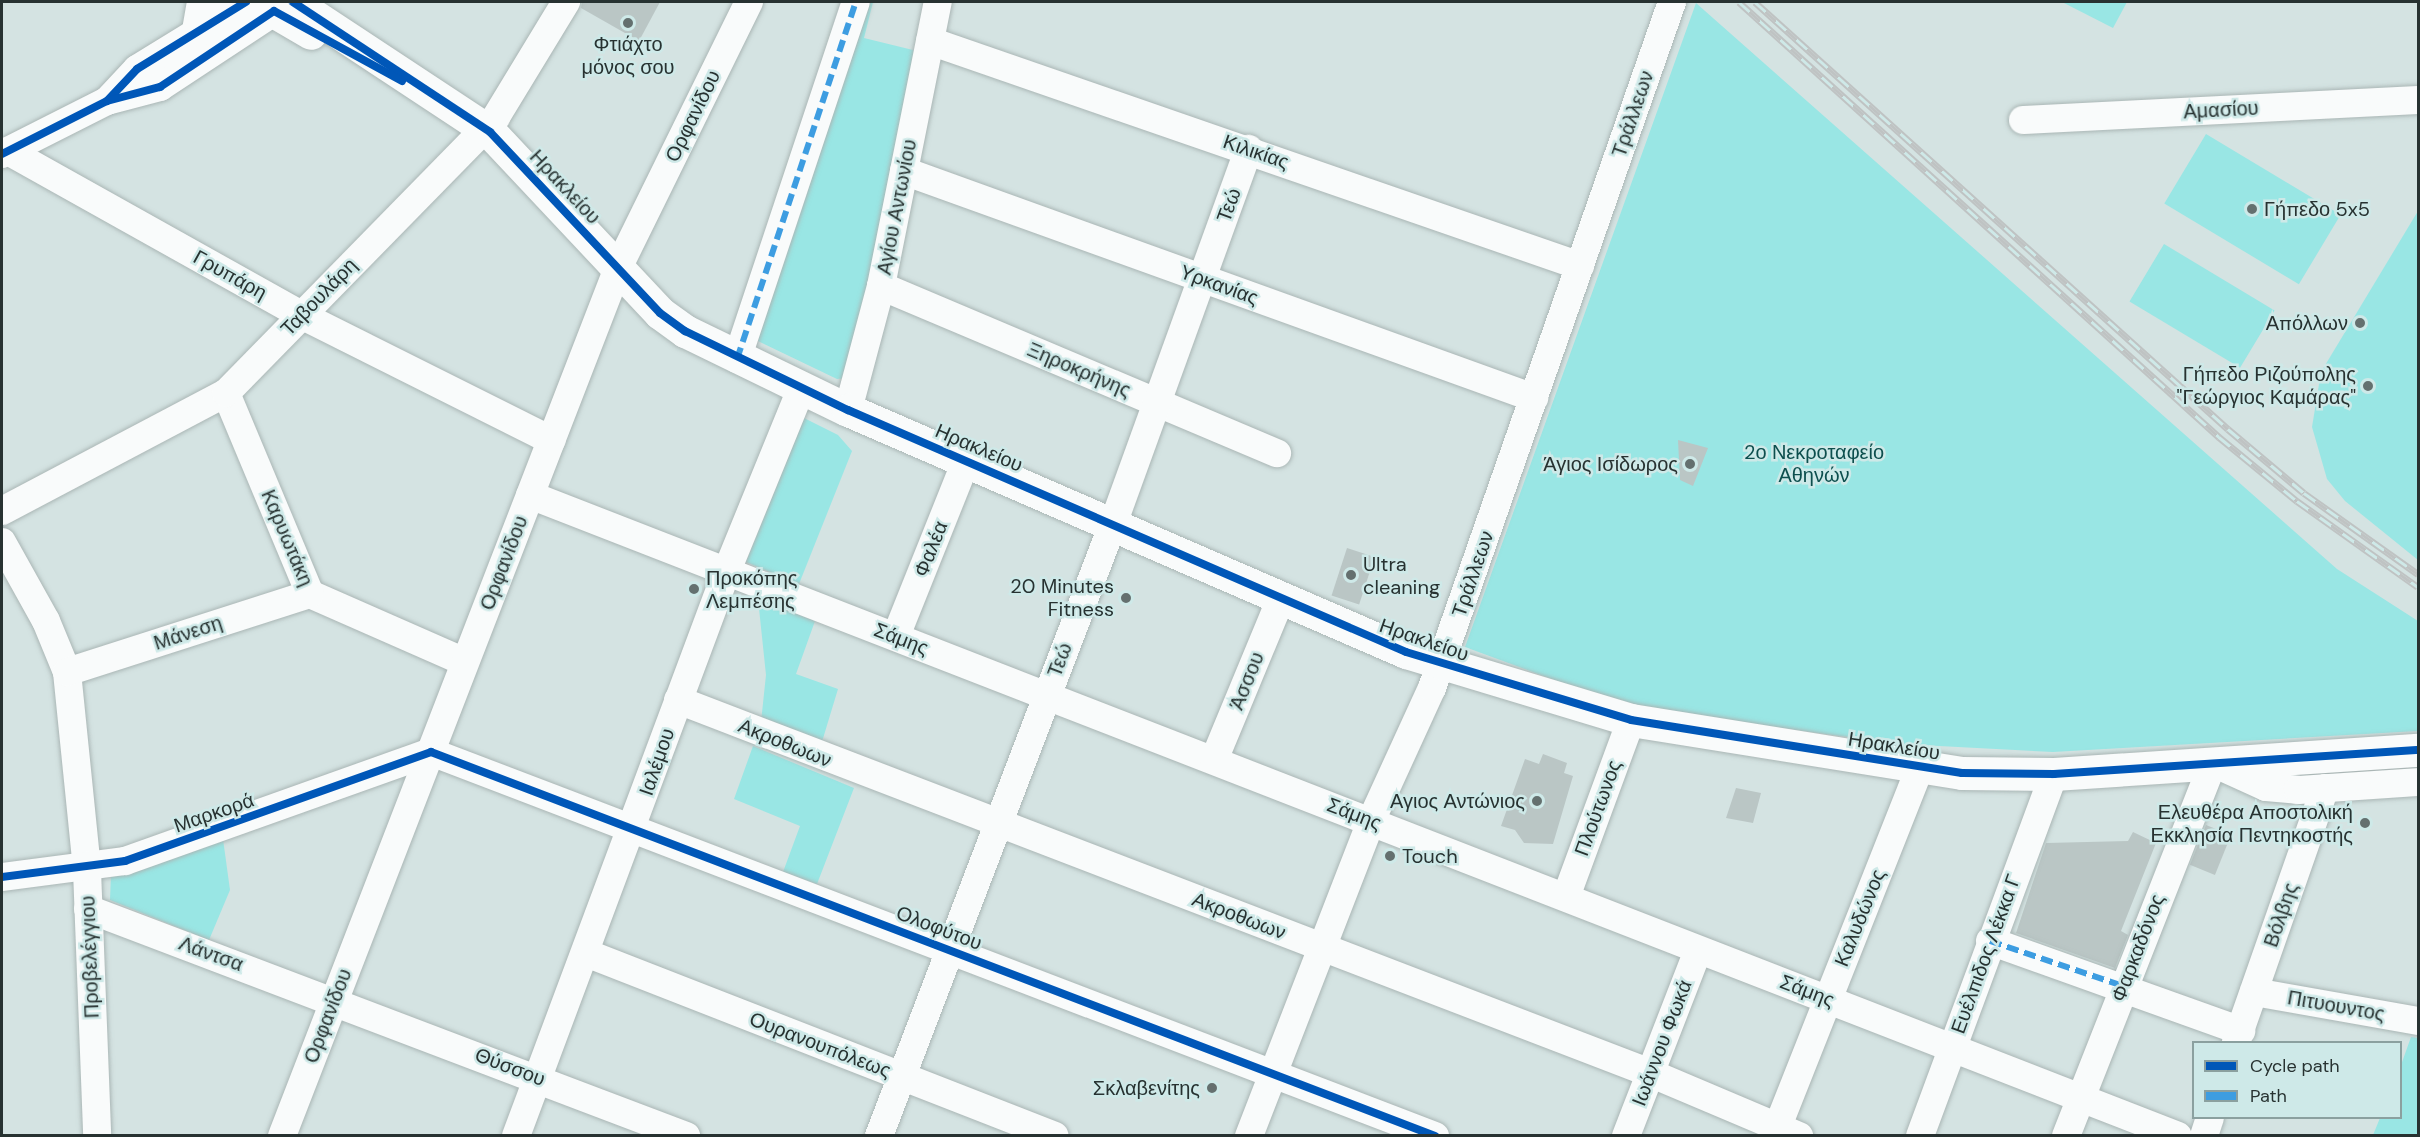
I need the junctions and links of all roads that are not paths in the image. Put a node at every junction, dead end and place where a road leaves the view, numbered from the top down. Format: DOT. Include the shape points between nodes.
graph roads {
  1 [pos="333,2"];
  2 [pos="566,2"];
  3 [pos="749,2"];
  4 [pos="856,2"];
  5 [pos="938,2"];
  6 [pos="1672,2"];
  7 [pos="272,3"];
  8 [pos="200,16"];
  9 [pos="348,35"];
  10 [pos="930,41"];
  11 [pos="425,91"];
  12 [pos="2418,100"];
  13 [pos="107,101"];
  14 [pos="2023,120"];
  15 [pos="482,126"];
  16 [pos="1249,149"];
  17 [pos="5,153"];
  18 [pos="904,171"];
  19 [pos="1580,266"];
  20 [pos="618,268"];
  21 [pos="1202,279"];
  22 [pos="881,286"];
  23 [pos="301,315"];
  24 [pos="737,359"];
  25 [pos="801,389"];
  26 [pos="226,393"];
  27 [pos="1534,398"];
  28 [pos="1156,403"];
  29 [pos="848,410"];
  30 [pos="551,440"];
  31 [pos="1277,453"];
  32 [pos="966,461"];
  33 [pos="530,495"];
  34 [pos="2,511"];
  35 [pos="1113,524"];
  36 [pos="2,542"];
  37 [pos="726,573"];
  38 [pos="310,594"];
  39 [pos="1280,601"];
  40 [pos="896,636"];
  41 [pos="465,662"];
  42 [pos="1441,664"];
  43 [pos="66,672"];
  44 [pos="1046,697"];
  45 [pos="678,700"];
  46 [pos="1631,720"];
  47 [pos="2418,750"];
  48 [pos="430,752"];
  49 [pos="1214,760"];
  50 [pos="2213,763"];
  51 [pos="1920,768"];
  52 [pos="2054,774"];
  53 [pos="2418,782"];
  54 [pos="2325,788"];
  55 [pos="1371,821"];
  56 [pos="998,823"];
  57 [pos="633,829"];
  58 [pos="87,870"];
  59 [pos="2,877"];
  60 [pos="1566,897"];
  61 [pos="88,909"];
  62 [pos="1990,941"];
  63 [pos="1322,948"];
  64 [pos="950,950"];
  65 [pos="1698,950"];
  66 [pos="586,953"];
  67 [pos="2123,986"];
  68 [pos="2254,992"];
  69 [pos="335,999"];
  70 [pos="1828,999"];
  71 [pos="2418,1020"];
  72 [pos="2238,1037"];
  73 [pos="1952,1048"];
  74 [pos="1273,1073"];
  75 [pos="1650,1073"];
  76 [pos="901,1076"];
  77 [pos="538,1078"];
  78 [pos="2080,1098"];
  79 [pos="2210,1119"];
  80 [pos="1023,1130"];
  81 [pos="1783,1133"];
  82 [pos="97,1136"];
  83 [pos="282,1136"];
  84 [pos="516,1136"];
  85 [pos="686,1136"];
  86 [pos="879,1136"];
  87 [pos="1055,1136"];
  88 [pos="1249,1136"];
  89 [pos="1435,1136"];
  90 [pos="1626,1136"];
  91 [pos="1920,1136"];
  92 [pos="2066,1136"];
  93 [pos="2178,1136"];
  94 [pos="2204,1136"];
  1 -- 9 [label="main road"];
  2 -- 15 [label="street, Ταβουλάρη" via="500,112"];
  3 -- 20 [label="street, Ορφανίδου"];
  4 -- 24 [label="street"];
  5 -- 10 [label="street, Αγίου Αντωνίου"];
  6 -- 19 [label="street, Τράλλεων"];
  7 -- 8 [label="street"];
  7 -- 9 [label="main road, Ηρακλείου"];
  7 -- 11 [label="main road, Ηρακλείου"];
  7 -- 13 [label="street" via="160,87"];
  8 -- 13 [label="street" via="137,69"];
  9 -- 11 [label="main road, Ηρακλείου"];
  10 -- 16 [label="street, Κιλικίας"];
  10 -- 18 [label="street, Αγίου Αντωνίου"];
  11 -- 15 [label="main road, Ηρακλείου"];
  12 -- 14 [label="street, Αμασίου"];
  13 -- 17 [label="street"];
  15 -- 20 [label="main road, Ηρακλείου"];
  15 -- 23 [label="street, Ταβουλάρη"];
  16 -- 19 [label="street, Κιλικίας"];
  16 -- 21 [label="street, Τεώ"];
  17 -- 23 [label="street, Γρυπάρη"];
  18 -- 21 [label="street, Υρκανίας"];
  18 -- 22 [label="street, Αγίου Αντωνίου"];
  19 -- 27 [label="street, Τράλλεων"];
  20 -- 24 [label="main road, Ηρακλείου" via="671,323"];
  20 -- 30 [label="street, Ορφανίδου"];
  21 -- 27 [label="street, Υρκανίας"];
  21 -- 28 [label="street, Τεώ"];
  22 -- 28 [label="street, Ξηροκρήνης"];
  22 -- 29 [label="street, Αγίου Αντωνίου"];
  23 -- 26 [label="street, Ταβουλάρη"];
  23 -- 30 [label="street, Γρυπάρη"];
  24 -- 25 [label="main road, Ηρακλείου"];
  25 -- 29 [label="main road, Ηρακλείου"];
  25 -- 37 [label="street, Ιαλέμου"];
  26 -- 34 [label="street, Ταβουλάρη"];
  26 -- 38 [label="street, Καρυωτάκη"];
  27 -- 42 [label="street, Τράλλεων"];
  28 -- 31 [label="street, Ξηροκρήνης"];
  28 -- 35 [label="street, Τεώ"];
  29 -- 32 [label="main road, Ηρακλείου"];
  30 -- 33 [label="street, Ορφανίδου"];
  32 -- 35 [label="main road, Ηρακλείου"];
  32 -- 40 [label="street, Φαλέα"];
  33 -- 37 [label="street, Σάμης"];
  33 -- 41 [label="street, Ορφανίδου"];
  35 -- 39 [label="main road, Ηρακλείου"];
  35 -- 44 [label="street, Τεώ"];
  36 -- 43 [label="street, Προβελέγγιου" via="46,621"];
  37 -- 40 [label="street, Σάμης"];
  37 -- 45 [label="street, Ιαλέμου"];
  38 -- 41 [label="street, Καρυωτάκη"];
  38 -- 43 [label="street, Μάνεση"];
  39 -- 42 [label="main road, Ηρακλείου"];
  39 -- 49 [label="street, Άσσου"];
  40 -- 44 [label="street, Σάμης"];
  41 -- 48 [label="street, Ορφανίδου"];
  42 -- 46 [label="main road, Ηρακλείου"];
  42 -- 55 [label="street, Τράλλεων"];
  43 -- 58 [label="street, Προβελέγγιου"];
  44 -- 49 [label="street, Σάμης"];
  44 -- 56 [label="street, Τεώ"];
  45 -- 56 [label="street, Ακροθωων"];
  45 -- 57 [label="street, Ιαλέμου"];
  46 -- 51 [label="main road, Ηρακλείου"];
  46 -- 60 [label="street, Πλούτωνος"];
  47 -- 50 [label="main road, Ηρακλείου"];
  48 -- 57 [label="street, Ολοφύτου"];
  48 -- 58 [label="street, Μαρκορά"];
  48 -- 69 [label="street, Ορφανίδου"];
  49 -- 55 [label="street, Σάμης"];
  50 -- 52 [label="main road, Ηρακλείου"];
  50 -- 54 [label="street, Ηρακλείου" via="2266,787"];
  50 -- 67 [label="street, Φαρκαδόνος"];
  51 -- 52 [label="main road, Ηρακλείου"];
  51 -- 70 [label="street, Καλυδώνος"];
  52 -- 62 [label="street, Ευέλπιδος Λέκκα Γ"];
  53 -- 54 [label="street, Ηρακλείου"];
  54 -- 68 [label="street, Βόλβης"];
  55 -- 60 [label="street, Σάμης"];
  55 -- 63 [label="street, Τράλλεων"];
  56 -- 63 [label="street, Ακροθωων"];
  56 -- 64 [label="street, Τεώ"];
  57 -- 64 [label="street, Ολοφύτου"];
  57 -- 66 [label="street, Ιαλέμου"];
  58 -- 59 [label="street, Μαρκορά"];
  58 -- 61 [label="street, Προβελέγγιου"];
  60 -- 65 [label="street, Σάμης"];
  61 -- 69 [label="street, Λάντσα"];
  61 -- 82 [label="street, Προβελέγγιου"];
  62 -- 67 [label="street"];
  62 -- 73 [label="street, Ευέλπιδος Λέκκα Γ"];
  63 -- 74 [label="street, Τράλλεων"];
  63 -- 75 [label="street, Ακροθωων"];
  64 -- 74 [label="street, Ολοφύτου"];
  64 -- 76 [label="street, Τεώ"];
  65 -- 70 [label="street, Σάμης"];
  65 -- 75 [label="street, Ιωάννου Φωκά"];
  66 -- 76 [label="street, Ουρανουπόλεως"];
  66 -- 77 [label="street, Ιαλέμου"];
  67 -- 72 [label="street"];
  67 -- 78 [label="street, Φαρκαδόνος"];
  68 -- 71 [label="street, Πιτυουντος"];
  68 -- 72 [label="street, Βόλβης"];
  69 -- 77 [label="street, Θύσσου"];
  69 -- 83 [label="street, Ορφανίδου"];
  70 -- 73 [label="street, Σάμης"];
  70 -- 81 [label="street, Καλυδώνος"];
  73 -- 78 [label="street, Σάμης"];
  73 -- 91 [label="street, Ευέλπιδος Λέκκα Γ"];
  74 -- 88 [label="street, Τράλλεων"];
  74 -- 89 [label="street, Ολοφύτου"];
  75 -- 81 [label="street, Ακροθωων"];
  75 -- 90 [label="street, Ιωάννου Φωκά"];
  76 -- 80 [label="street, Ουρανουπόλεως"];
  76 -- 86 [label="street, Τεώ"];
  77 -- 84 [label="street, Ιαλέμου"];
  77 -- 85 [label="street, Θύσσου"];
  78 -- 92 [label="street, Φαρκαδόνος"];
  78 -- 93 [label="street, Σάμης"];
  79 -- 94 [label="street"];
  80 -- 87 [label="street, Ουρανουπόλεως"];
}
